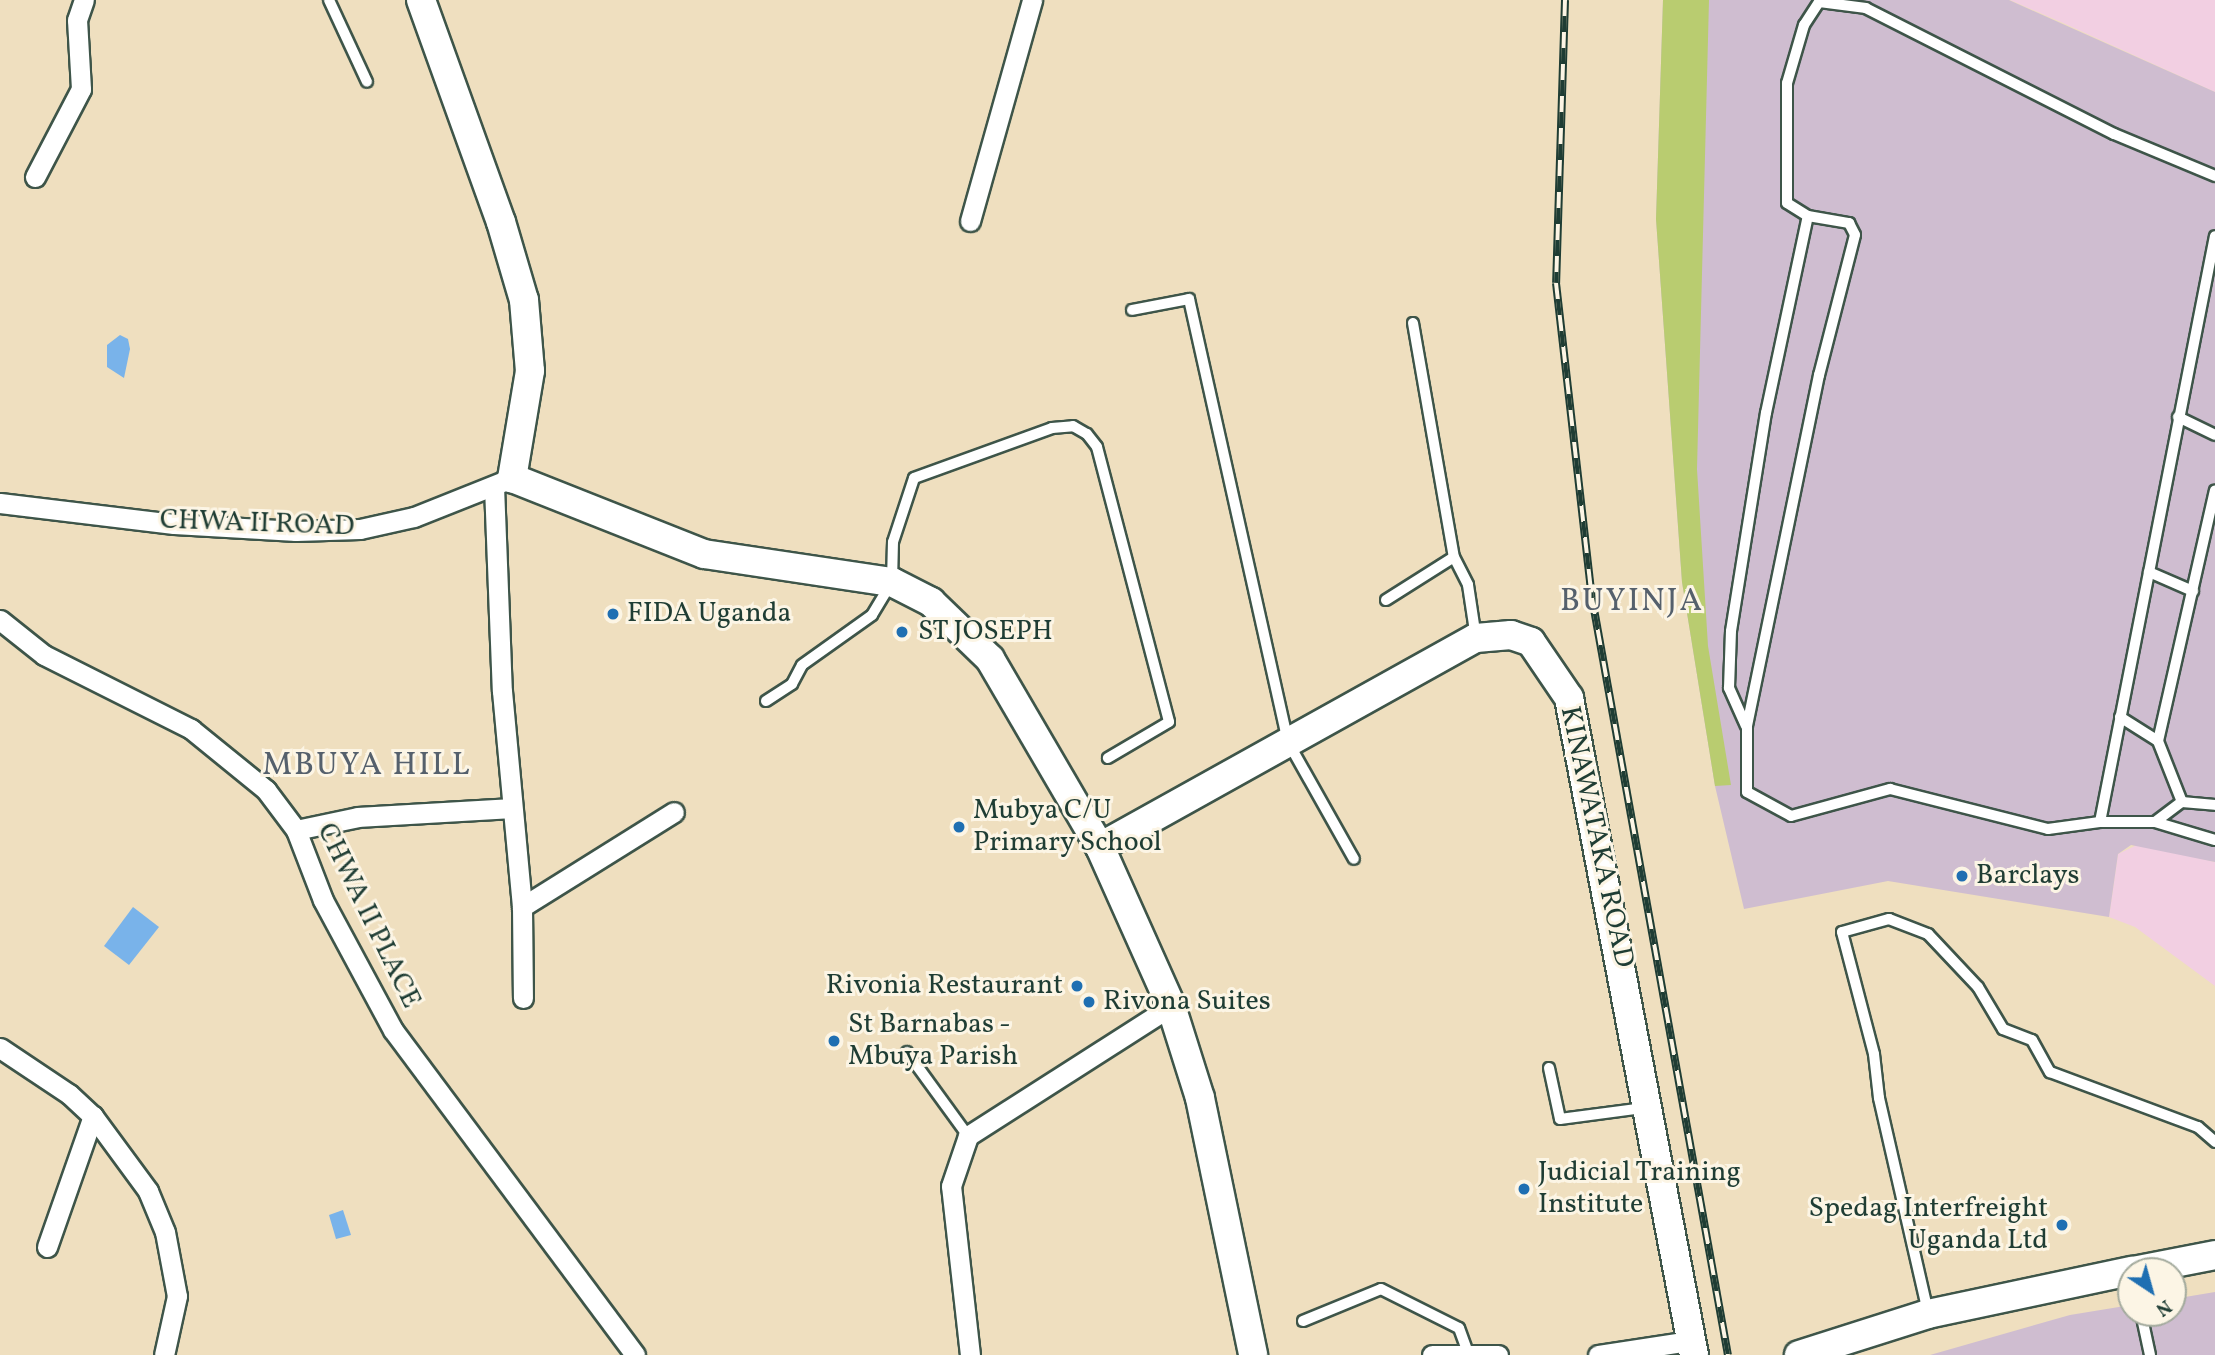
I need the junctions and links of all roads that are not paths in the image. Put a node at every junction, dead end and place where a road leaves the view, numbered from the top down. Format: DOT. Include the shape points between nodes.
graph roads {
  1 [pos="84,0"];
  2 [pos="330,0"];
  3 [pos="421,0"];
  4 [pos="1032,0"];
  5 [pos="367,82"];
  6 [pos="2215,176"];
  7 [pos="35,177"];
  8 [pos="1808,216"];
  9 [pos="970,220"];
  10 [pos="2215,236"];
  11 [pos="1132,310"];
  12 [pos="1413,323"];
  13 [pos="2178,417"];
  14 [pos="2215,435"];
  15 [pos="503,482"];
  16 [pos="2215,490"];
  17 [pos="1,508"];
  18 [pos="1454,557"];
  19 [pos="2149,572"];
  20 [pos="891,582"];
  21 [pos="2193,590"];
  22 [pos="1385,600"];
  23 [pos="0,620"];
  24 [pos="1476,638"];
  25 [pos="766,702"];
  26 [pos="2120,717"];
  27 [pos="1747,726"];
  28 [pos="2158,741"];
  29 [pos="1288,743"];
  30 [pos="1108,758"];
  31 [pos="2182,802"];
  32 [pos="2215,805"];
  33 [pos="512,808"];
  34 [pos="674,812"];
  35 [pos="2100,822"];
  36 [pos="2155,822"];
  37 [pos="296,830"];
  38 [pos="2215,840"];
  39 [pos="1100,847"];
  40 [pos="1354,859"];
  41 [pos="522,907"];
  42 [pos="523,998"];
  43 [pos="1171,1006"];
  44 [pos="0,1048"];
  45 [pos="907,1052"];
  46 [pos="1549,1068"];
  47 [pos="1648,1108"];
  48 [pos="93,1116"];
  49 [pos="968,1136"];
  50 [pos="2215,1142"];
  51 [pos="47,1247"];
  52 [pos="2215,1255"];
  53 [pos="2187,1260"];
  54 [pos="2117,1274"];
  55 [pos="1928,1314"];
  56 [pos="1303,1321"];
  57 [pos="2144,1327"];
  58 [pos="1692,1348"];
  59 [pos="1468,1353"];
  60 [pos="163,1355"];
  61 [pos="635,1355"];
  62 [pos="970,1355"];
  63 [pos="1253,1355"];
  64 [pos="1432,1355"];
  65 [pos="1498,1355"];
  66 [pos="1598,1355"];
  67 [pos="1799,1355"];
  68 [pos="2150,1355"];
  1 -- 7 [label="street" via="77,20 81,89"];
  2 -- 5 [label="lane"];
  3 -- 15 [label="street" via="501,222 524,300 530,371"];
  4 -- 9 [label="street"];
  6 -- 8 [label="lane" via="2113,134 1866,8 1819,2 1804,25 1787,83 1787,203"];
  8 -- 27 [label="lane" via="1766,413 1731,631 1729,688"];
  8 -- 27 [label="lane" via="1849,223 1855,235 1819,375"];
  10 -- 13 [label="lane"];
  11 -- 29 [label="lane" via="1189,299"];
  12 -- 18 [label="lane"];
  13 -- 14 [label="lane"];
  13 -- 19 [label="lane"];
  15 -- 17 [label="street, CHWA II ROAD" via="414,517 347,529 174,524"];
  15 -- 20 [label="street" via="705,554"];
  15 -- 33 [label="street" via="502,691"];
  16 -- 21 [label="lane"];
  18 -- 22 [label="lane"];
  18 -- 24 [label="lane" via="1468,585"];
  19 -- 21 [label="lane"];
  19 -- 26 [label="lane"];
  20 -- 25 [label="lane" via="872,615 802,665 792,684"];
  20 -- 30 [label="lane" via="893,541 914,478 1052,428 1073,426 1087,434 1097,447 1169,722"];
  20 -- 39 [label="street" via="932,602 990,659"];
  21 -- 28 [label="lane"];
  23 -- 37 [label="street, CHWA II PLACE" via="44,655 191,729 265,790"];
  24 -- 29 [label="street, KINAWATAKA ROAD"];
  24 -- 47 [label="street, KINAWATAKA ROAD" via="1510,635 1531,642 1569,698"];
  26 -- 28 [label="lane"];
  26 -- 35 [label="lane"];
  27 -- 35 [label="lane" via="1747,792 1791,816 1890,789 2048,829"];
  28 -- 31 [label="lane"];
  29 -- 39 [label="street, KINAWATAKA ROAD"];
  29 -- 40 [label="lane"];
  31 -- 32 [label="lane"];
  31 -- 36 [label="lane"];
  33 -- 37 [label="street" via="358,817"];
  33 -- 41 [label="street"];
  34 -- 41 [label="street"];
  35 -- 36 [label="lane"];
  36 -- 38 [label="lane"];
  37 -- 61 [label="street, CHWA II PLACE" via="323,900 393,1030"];
  39 -- 43 [label="street"];
  41 -- 42 [label="street"];
  43 -- 49 [label="street"];
  43 -- 63 [label="street" via="1200,1098"];
  44 -- 48 [label="street"];
  45 -- 49 [label="lane"];
  46 -- 47 [label="lane" via="1560,1119"];
  47 -- 58 [label="street, KINAWATAKA ROAD"];
  48 -- 51 [label="street"];
  48 -- 60 [label="street" via="148,1191 165,1232 177,1297"];
  49 -- 62 [label="street" via="951,1186"];
  50 -- 55 [label="lane" via="2198,1127 2050,1072 2032,1040 2003,1029 1978,987 1928,934 1889,919 1842,932 1874,1054 1879,1098"];
  52 -- 53 [label="street"];
  54 -- 55 [label="street"];
  55 -- 67 [label="street"];
  56 -- 59 [label="lane" via="1381,1289 1459,1328"];
  57 -- 68 [label="lane"];
  58 -- 66 [label="street"];
  59 -- 64 [label="street"];
  59 -- 65 [label="street"];
}
